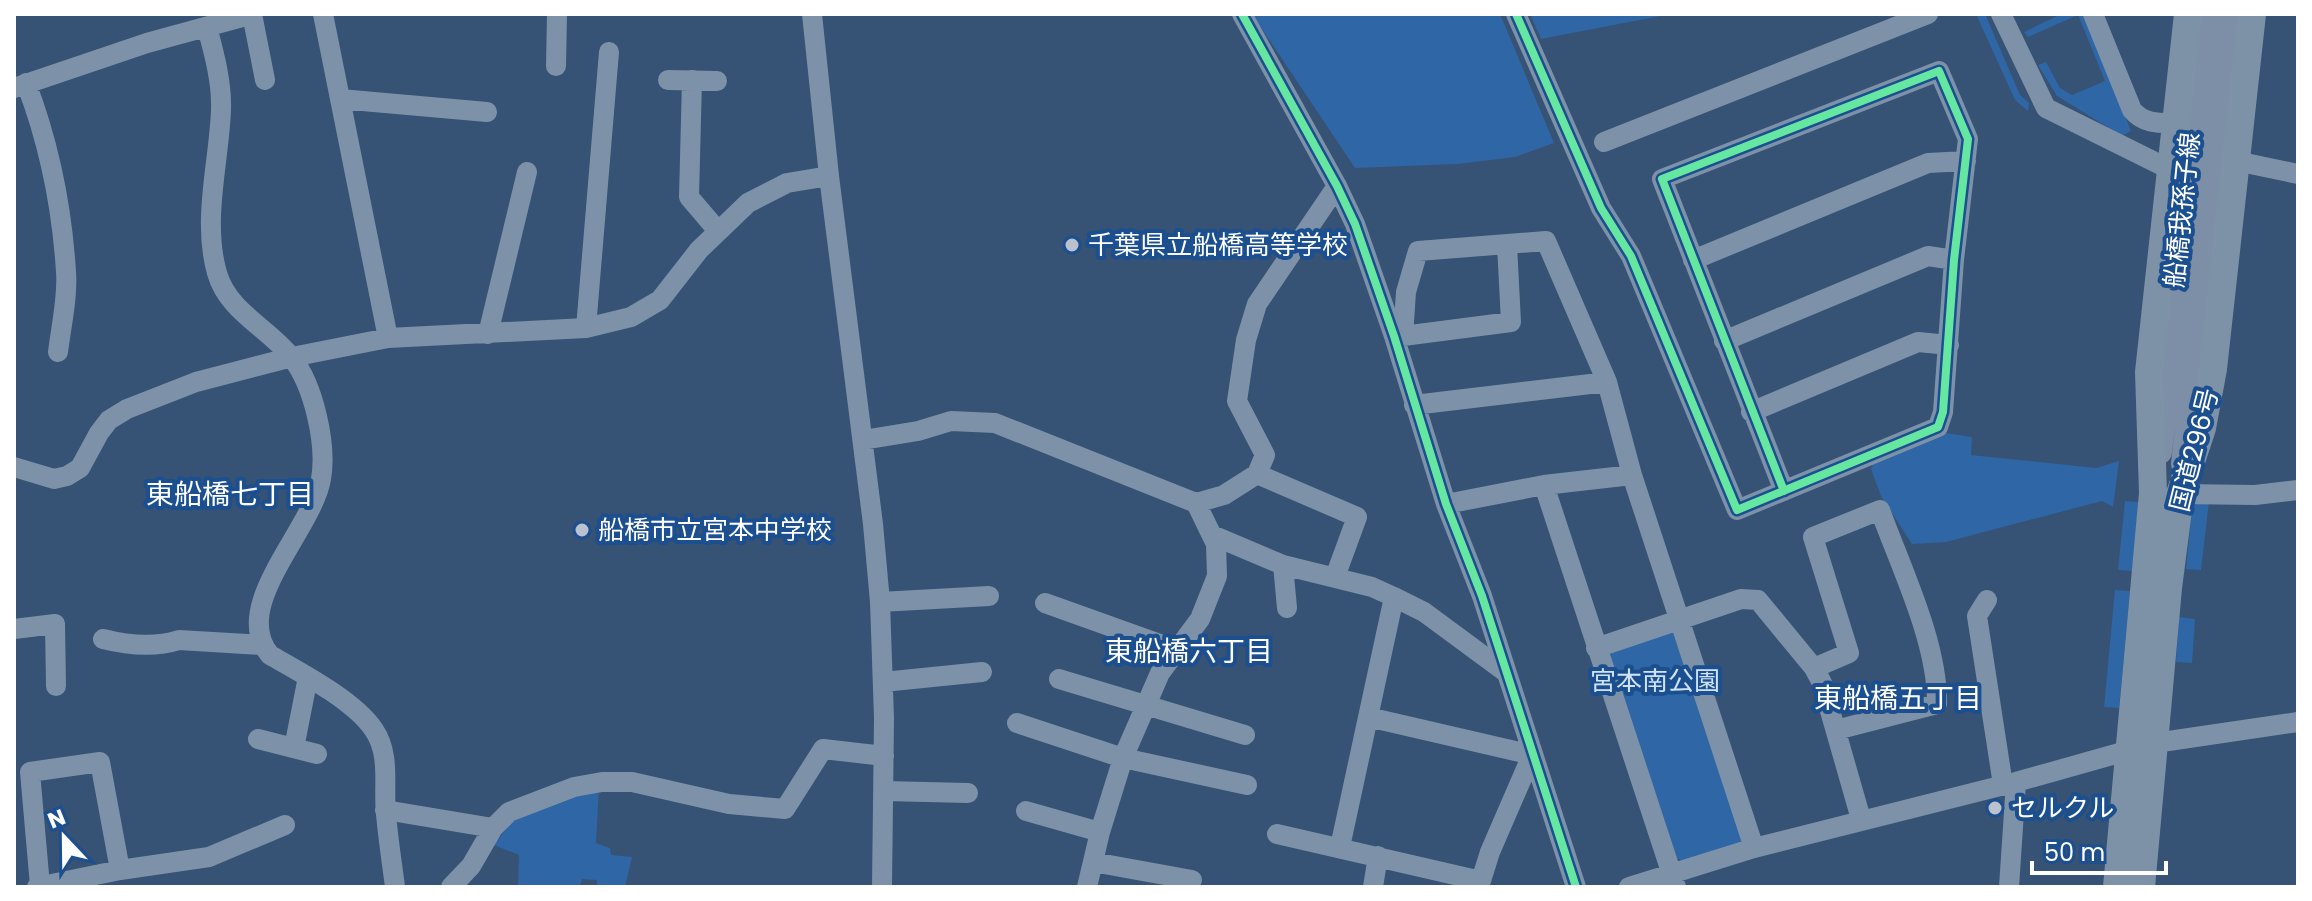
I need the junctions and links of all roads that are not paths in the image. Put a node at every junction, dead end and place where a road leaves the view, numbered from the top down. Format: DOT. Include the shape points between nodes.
graph roads {
  1 [pos="323,14"];
  2 [pos="557,14"];
  3 [pos="812,14"];
  4 [pos="1242,14"];
  5 [pos="1516,14"];
  6 [pos="1928,14"];
  7 [pos="2001,14"];
  8 [pos="2093,14"];
  9 [pos="2188,14"];
  10 [pos="2209,14"];
  11 [pos="2231,14"];
  12 [pos="2252,14"];
  13 [pos="249,15"];
  14 [pos="192,24"];
  15 [pos="609,52"];
  16 [pos="556,66"];
  17 [pos="265,80"];
  18 [pos="668,80"];
  19 [pos="692,80"];
  20 [pos="717,81"];
  21 [pos="20,85"];
  22 [pos="340,99"];
  23 [pos="487,112"];
  24 [pos="2176,123"];
  25 [pos="1604,142"];
  26 [pos="1966,161"];
  27 [pos="2236,161"];
  28 [pos="2173,171"];
  29 [pos="527,172"];
  30 [pos="2298,174"];
  31 [pos="829,176"];
  32 [pos="1337,186"];
  33 [pos="718,231"];
  34 [pos="1507,245"];
  35 [pos="1693,260"];
  36 [pos="1954,260"];
  37 [pos="586,328"];
  38 [pos="488,334"];
  39 [pos="1398,336"];
  40 [pos="388,338"];
  41 [pos="1724,341"];
  42 [pos="1949,345"];
  43 [pos="58,352"];
  44 [pos="292,357"];
  45 [pos="1607,382"];
  46 [pos="1414,405"];
  47 [pos="1751,412"];
  48 [pos="2177,412"];
  49 [pos="863,440"];
  50 [pos="14,467"];
  51 [pos="1257,474"];
  52 [pos="1632,475"];
  53 [pos="1544,485"];
  54 [pos="2298,490"];
  55 [pos="1784,491"];
  56 [pos="2166,494"];
  57 [pos="1196,503"];
  58 [pos="1446,504"];
  59 [pos="1212,535"];
  60 [pos="1283,565"];
  61 [pos="1335,577"];
  62 [pos="989,596"];
  63 [pos="1394,597"];
  64 [pos="1987,600"];
  65 [pos="880,602"];
  66 [pos="1045,603"];
  67 [pos="1287,608"];
  68 [pos="1679,620"];
  69 [pos="14,629"];
  70 [pos="103,639"];
  71 [pos="262,645"];
  72 [pos="1596,648"];
  73 [pos="1179,651"];
  74 [pos="1814,668"];
  75 [pos="1504,671"];
  76 [pos="982,672"];
  77 [pos="308,677"];
  78 [pos="1059,679"];
  79 [pos="883,682"];
  80 [pos="56,686"];
  81 [pos="1147,705"];
  82 [pos="1368,717"];
  83 [pos="2298,722"];
  84 [pos="1017,723"];
  85 [pos="1836,730"];
  86 [pos="1245,735"];
  87 [pos="258,739"];
  88 [pos="2142,746"];
  89 [pos="294,748"];
  90 [pos="317,754"];
  91 [pos="1532,755"];
  92 [pos="884,756"];
  93 [pos="1123,758"];
  94 [pos="2010,784"];
  95 [pos="1247,785"];
  96 [pos="884,791"];
  97 [pos="968,793"];
  98 [pos="385,810"];
  99 [pos="1026,811"];
  100 [pos="1861,819"];
  101 [pos="285,825"];
  102 [pos="493,828"];
  103 [pos="1100,832"];
  104 [pos="1277,834"];
  105 [pos="1340,847"];
  106 [pos="1754,848"];
  107 [pos="1378,856"];
  108 [pos="1093,862"];
  109 [pos="120,870"];
  110 [pos="1192,880"];
  111 [pos="1674,880"];
  112 [pos="1480,884"];
  113 [pos="38,887"];
  114 [pos="395,887"];
  115 [pos="451,887"];
  116 [pos="882,887"];
  117 [pos="1087,887"];
  118 [pos="1373,887"];
  119 [pos="1576,887"];
  120 [pos="1629,887"];
  121 [pos="2009,887"];
  122 [pos="2117,887"];
  123 [pos="2141,887"];
  124 [pos="2147,887"];
  1 -- 22 [label="street"];
  2 -- 16 [label="street"];
  3 -- 31 [label="street"];
  4 -- 32 [label="street"];
  5 -- 55 [label="street" via="1601,208 1631,256 1737,510"];
  6 -- 25 [label="street"];
  7 -- 28 [label="street" via="2046,108"];
  8 -- 24 [label="street" via="2132,110 2139,119"];
  9 -- 24 [label="highway, 国道296号"];
  10 -- 48 [label="main road, 船橋我孫子線"];
  11 -- 48 [label="main road, 船橋我孫子線"];
  12 -- 27 [label="highway, 国道296号"];
  13 -- 14 [label="street"];
  13 -- 17 [label="street"];
  14 -- 21 [label="street"];
  14 -- 44 [label="street" via="216,63 221,108 212,234 217,273 230,300"];
  15 -- 37 [label="street"];
  18 -- 19 [label="street"];
  19 -- 20 [label="street"];
  19 -- 33 [label="street" via="689,197"];
  21 -- 43 [label="street" via="52,168 61,221 67,273"];
  22 -- 23 [label="street"];
  22 -- 40 [label="street"];
  24 -- 28 [label="highway, 国道296号"];
  26 -- 35 [label="street" via="1928,163"];
  26 -- 35 [label="street" via="1968,139 1939,71 1662,179"];
  26 -- 36 [label="street"];
  27 -- 30 [label="street"];
  27 -- 56 [label="highway, 国道296号" via="2207,407"];
  28 -- 56 [label="highway, 国道296号" via="2149,372"];
  29 -- 38 [label="street"];
  31 -- 33 [label="street" via="768,191"];
  31 -- 49 [label="street"];
  32 -- 39 [label="street"];
  32 -- 51 [label="street" via="1257,304 1246,340 1237,401 1265,455"];
  33 -- 37 [label="street" via="660,300 631,317"];
  34 -- 39 [label="street" via="1418,251"];
  34 -- 39 [label="street" via="1511,322"];
  34 -- 45 [label="street" via="1546,241"];
  35 -- 41 [label="street"];
  36 -- 41 [label="street" via="1928,256"];
  36 -- 42 [label="street"];
  37 -- 38 [label="street"];
  38 -- 40 [label="street"];
  39 -- 46 [label="street"];
  40 -- 44 [label="street"];
  41 -- 47 [label="street"];
  42 -- 47 [label="street" via="1918,342"];
  42 -- 55 [label="street" via="1938,427"];
  44 -- 50 [label="street" via="196,382 127,409 109,420 80,468 67,476 54,479"];
  44 -- 71 [label="street" via="316,418 321,479 311,512 275,569 261,606"];
  45 -- 46 [label="street"];
  45 -- 52 [label="street"];
  46 -- 58 [label="street"];
  47 -- 55 [label="street"];
  48 -- 56 [label="main road"];
  49 -- 57 [label="street" via="951,421 995,423"];
  49 -- 65 [label="street"];
  51 -- 57 [label="street" via="1224,495"];
  51 -- 61 [label="street" via="1357,517"];
  52 -- 53 [label="street"];
  52 -- 68 [label="street"];
  53 -- 58 [label="street"];
  53 -- 72 [label="street"];
  54 -- 56 [label="street"];
  56 -- 88 [label="highway, 国道296号" via="2168,588"];
  57 -- 59 [label="street"];
  58 -- 75 [label="street"];
  59 -- 60 [label="street"];
  59 -- 73 [label="street" via="1217,576 1200,619"];
  60 -- 61 [label="street"];
  60 -- 67 [label="street"];
  61 -- 63 [label="street"];
  62 -- 65 [label="street"];
  63 -- 75 [label="street" via="1424,612"];
  63 -- 82 [label="street"];
  64 -- 94 [label="street" via="1977,616"];
  65 -- 79 [label="street"];
  66 -- 73 [label="street"];
  68 -- 72 [label="street"];
  68 -- 74 [label="street" via="1741,599 1758,600"];
  68 -- 106 [label="street"];
  69 -- 80 [label="street" via="55,624"];
  70 -- 71 [label="street" via="125,645 179,640"];
  71 -- 77 [label="street"];
  72 -- 111 [label="street"];
  73 -- 81 [label="street" via="1160,673"];
  74 -- 85 [label="street"];
  74 -- 85 [label="street" via="1849,653 1813,537 1880,510 1937,679 1937,704"];
  75 -- 91 [label="street"];
  76 -- 79 [label="street"];
  77 -- 89 [label="street"];
  77 -- 98 [label="street" via="374,729 383,747"];
  78 -- 81 [label="street"];
  79 -- 92 [label="street"];
  81 -- 86 [label="street"];
  81 -- 93 [label="street"];
  82 -- 91 [label="street"];
  82 -- 105 [label="street"];
  83 -- 88 [label="street"];
  84 -- 93 [label="street"];
  85 -- 100 [label="street"];
  87 -- 89 [label="street"];
  88 -- 94 [label="street"];
  88 -- 122 [label="highway, 国道296号"];
  88 -- 123 [label="highway, 国道296号"];
  89 -- 90 [label="street"];
  91 -- 112 [label="street"];
  91 -- 119 [label="street"];
  92 -- 96 [label="street"];
  92 -- 102 [label="street" via="823,749 785,809 729,804 632,782 602,782 509,812"];
  93 -- 95 [label="street"];
  93 -- 103 [label="street"];
  94 -- 100 [label="street"];
  94 -- 121 [label="street"];
  96 -- 97 [label="street"];
  96 -- 116 [label="street"];
  98 -- 102 [label="street"];
  98 -- 114 [label="street"];
  99 -- 103 [label="street"];
  100 -- 106 [label="street"];
  101 -- 109 [label="street" via="209,857"];
  102 -- 115 [label="street" via="471,866"];
  103 -- 108 [label="street"];
  104 -- 105 [label="street"];
  105 -- 107 [label="street"];
  106 -- 111 [label="street"];
  107 -- 112 [label="street"];
  107 -- 118 [label="street"];
  108 -- 110 [label="street"];
  108 -- 117 [label="street"];
  109 -- 113 [label="street"];
  109 -- 113 [label="street" via="100,762 30,772"];
  111 -- 120 [label="street"];
  123 -- 124 [label="street"];
}
